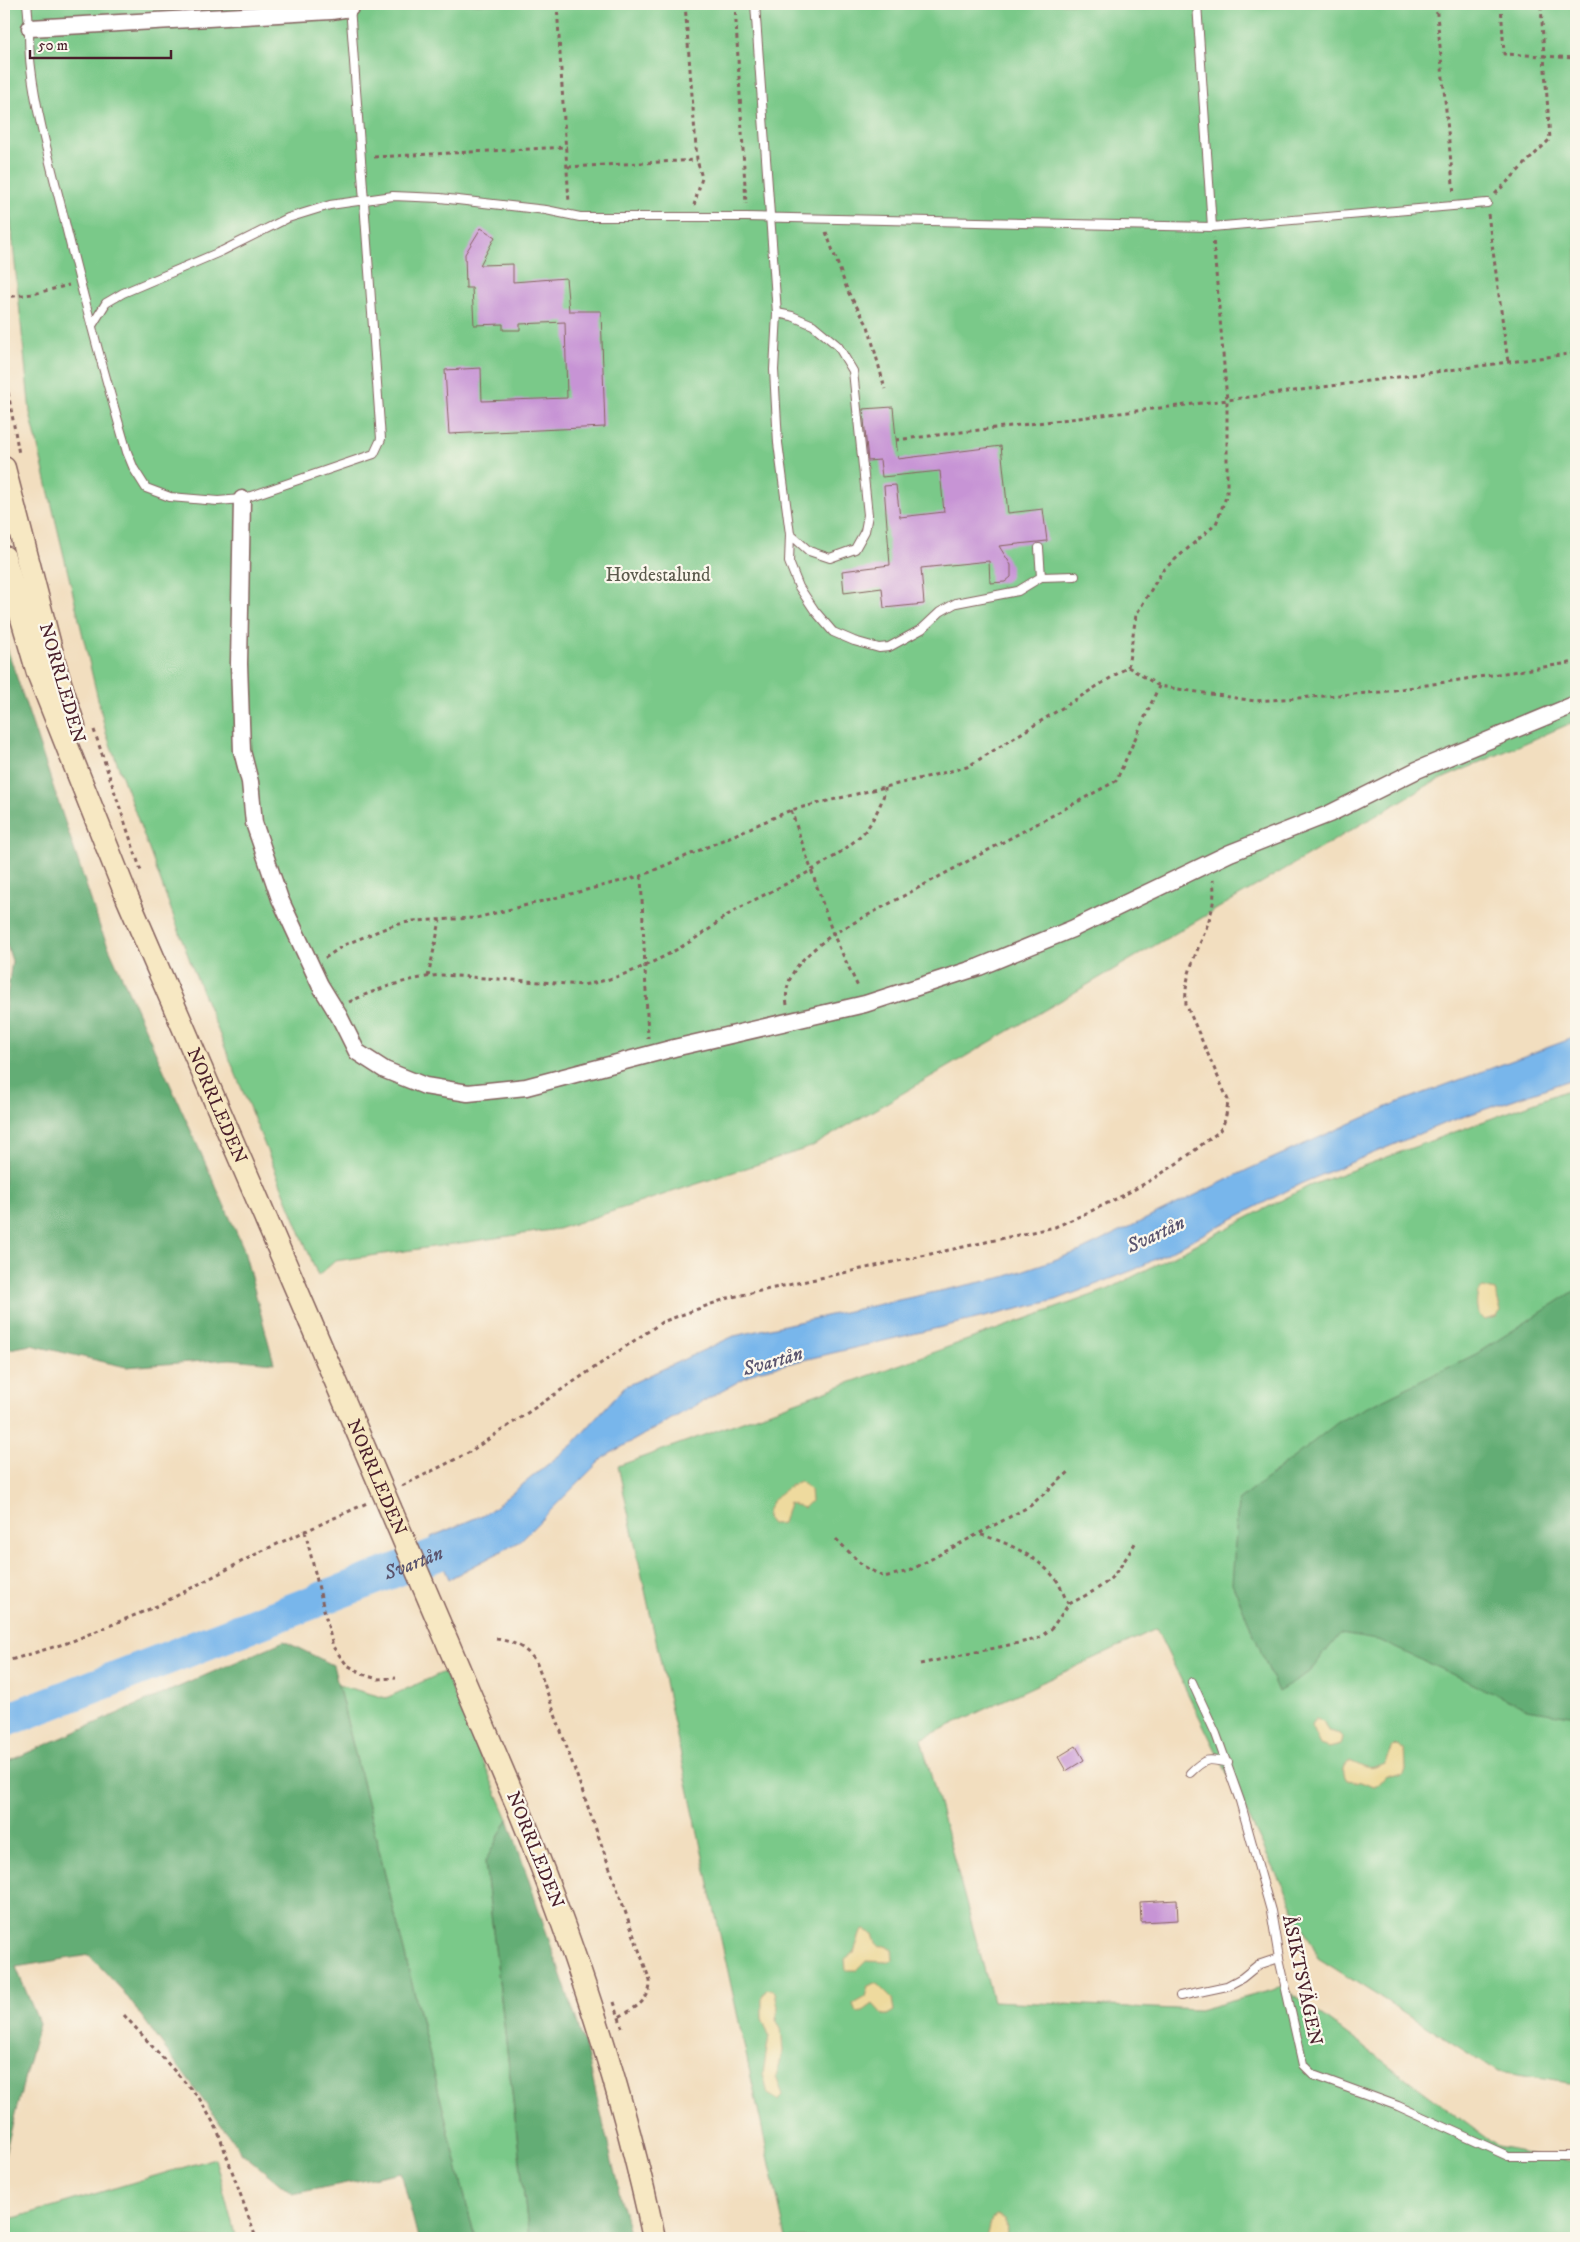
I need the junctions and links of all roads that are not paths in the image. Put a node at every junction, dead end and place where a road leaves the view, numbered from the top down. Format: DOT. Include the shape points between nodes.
graph roads {
  1 [pos="26,4"];
  2 [pos="755,4"];
  3 [pos="1197,4"];
  4 [pos="350,6"];
  5 [pos="229,10"];
  6 [pos="30,28"];
  7 [pos="364,201"];
  8 [pos="1487,203"];
  9 [pos="768,218"];
  10 [pos="1212,227"];
  11 [pos="777,313"];
  12 [pos="93,324"];
  13 [pos="12,462"];
  14 [pos="242,499"];
  15 [pos="790,534"];
  16 [pos="1039,548"];
  17 [pos="4,557"];
  18 [pos="1075,576"];
  19 [pos="1040,577"];
  20 [pos="1576,704"];
  21 [pos="127,897"];
  22 [pos="1192,1682"];
  23 [pos="1228,1763"];
  24 [pos="1190,1773"];
  25 [pos="1279,1958"];
  26 [pos="1180,1996"];
  27 [pos="1576,2156"];
  28 [pos="654,2238"];
  1 -- 6 [label="lane"];
  2 -- 9 [label="lane"];
  3 -- 10 [label="lane"];
  4 -- 5 [label="street" via="331,12"];
  4 -- 7 [label="lane"];
  5 -- 6 [label="street"];
  6 -- 12 [label="lane" via="31,68 51,167"];
  7 -- 9 [label="lane" via="393,196 440,198 546,210 580,218"];
  7 -- 12 [label="lane" via="330,205 288,218 222,251 124,293 106,303"];
  7 -- 14 [label="lane" via="381,439 378,450"];
  8 -- 10 [label="lane"];
  9 -- 10 [label="lane"];
  9 -- 11 [label="lane"];
  11 -- 15 [label="lane" via="774,370 778,443"];
  11 -- 15 [label="lane" via="813,325 838,346 853,371 868,515 865,531 855,549 830,558 809,550"];
  12 -- 14 [label="lane" via="95,343 127,452 146,488 170,497 192,500"];
  13 -- 21 [label="main road, NORRLEDEN" via="57,673"];
  14 -- 20 [label="street" via="242,751 250,782 254,822 280,899 357,1052 378,1066 425,1086 468,1094 526,1087 649,1054 790,1023 865,1004 979,968 1072,929 1210,862 1328,814 1417,770"];
  15 -- 19 [label="lane" via="789,562 799,587 815,612 833,632 879,648 889,647 922,629 940,612 956,603 1018,591"];
  16 -- 19 [label="lane"];
  17 -- 21 [label="main road, NORRLEDEN" via="38,673"];
  18 -- 19 [label="lane"];
  21 -- 28 [label="main road, NORRLEDEN, bridge" via="518,1807 594,2010 644,2190"];
  22 -- 23 [label="lane, ÅSIKTSVÄGEN"];
  23 -- 24 [label="lane" via="1212,1759 1202,1761"];
  23 -- 25 [label="lane, ÅSIKTSVÄGEN" via="1271,1911"];
  25 -- 26 [label="lane" via="1258,1966 1227,1986"];
  25 -- 27 [label="lane, ÅSIKTSVÄGEN" via="1303,2065 1313,2074 1398,2106 1508,2156"];
}
